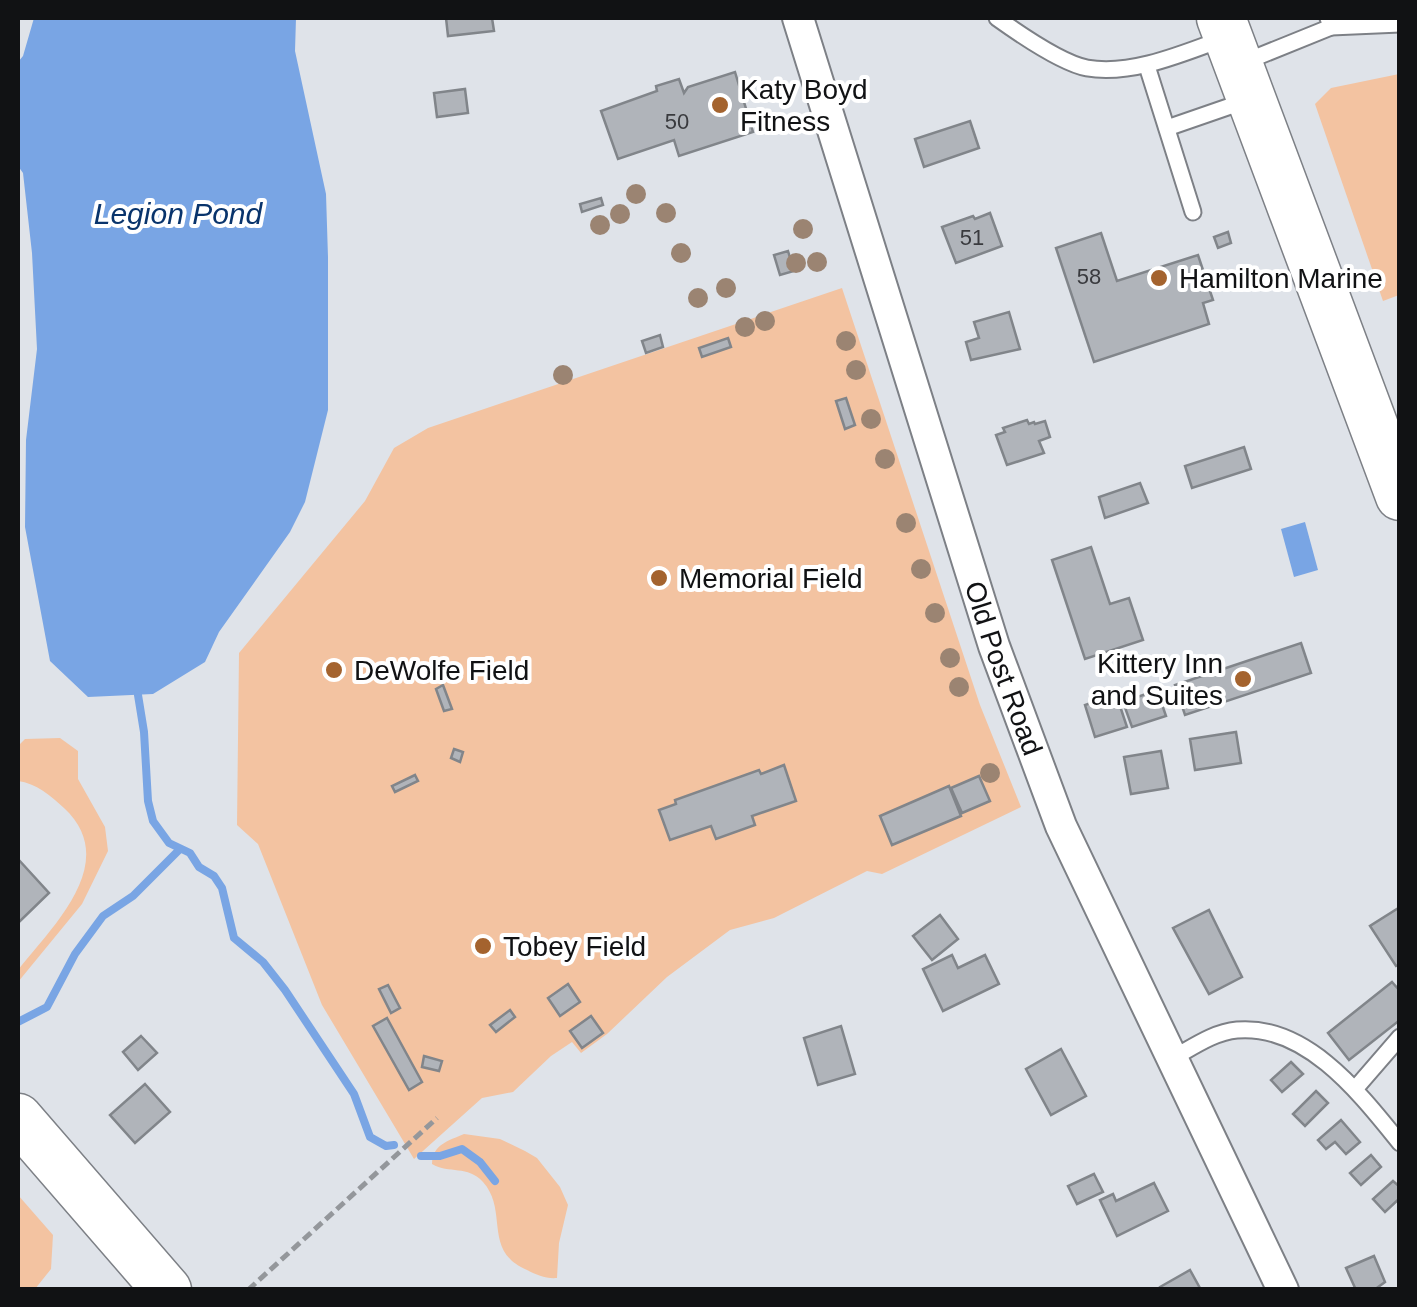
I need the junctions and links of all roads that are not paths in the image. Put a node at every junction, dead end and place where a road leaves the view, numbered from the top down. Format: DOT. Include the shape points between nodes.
graph roads {
  1 [pos="798,18"];
  2 [pos="997,18"];
  3 [pos="1330,22"];
  4 [pos="1400,24"];
  5 [pos="1235,54"];
  6 [pos="1147,66"];
  7 [pos="1167,128"];
  8 [pos="1193,212"];
  9 [pos="1400,496"];
  10 [pos="1400,1037"];
  11 [pos="1172,1058"];
  12 [pos="1355,1088"];
  13 [pos="18,1118"];
  14 [pos="1400,1143"];
  15 [pos="167,1290"];
  16 [pos="1283,1290"];
  1 -- 11 [label="street, Old Post Road" via="994,646 1062,826"];
  2 -- 6 [label="lane" via="1086,68"];
  3 -- 4 [label="lane"];
  3 -- 5 [label="lane"];
  5 -- 6 [label="lane"];
  5 -- 7 [label="lane"];
  5 -- 9 [label="main road"];
  6 -- 7 [label="lane"];
  7 -- 8 [label="lane"];
  10 -- 12 [label="lane"];
  11 -- 12 [label="lane" via="1226,1032 1254,1030 1308,1051"];
  11 -- 16 [label="street, Old Post Road"];
  12 -- 14 [label="lane"];
  13 -- 15 [label="main road"];
}
